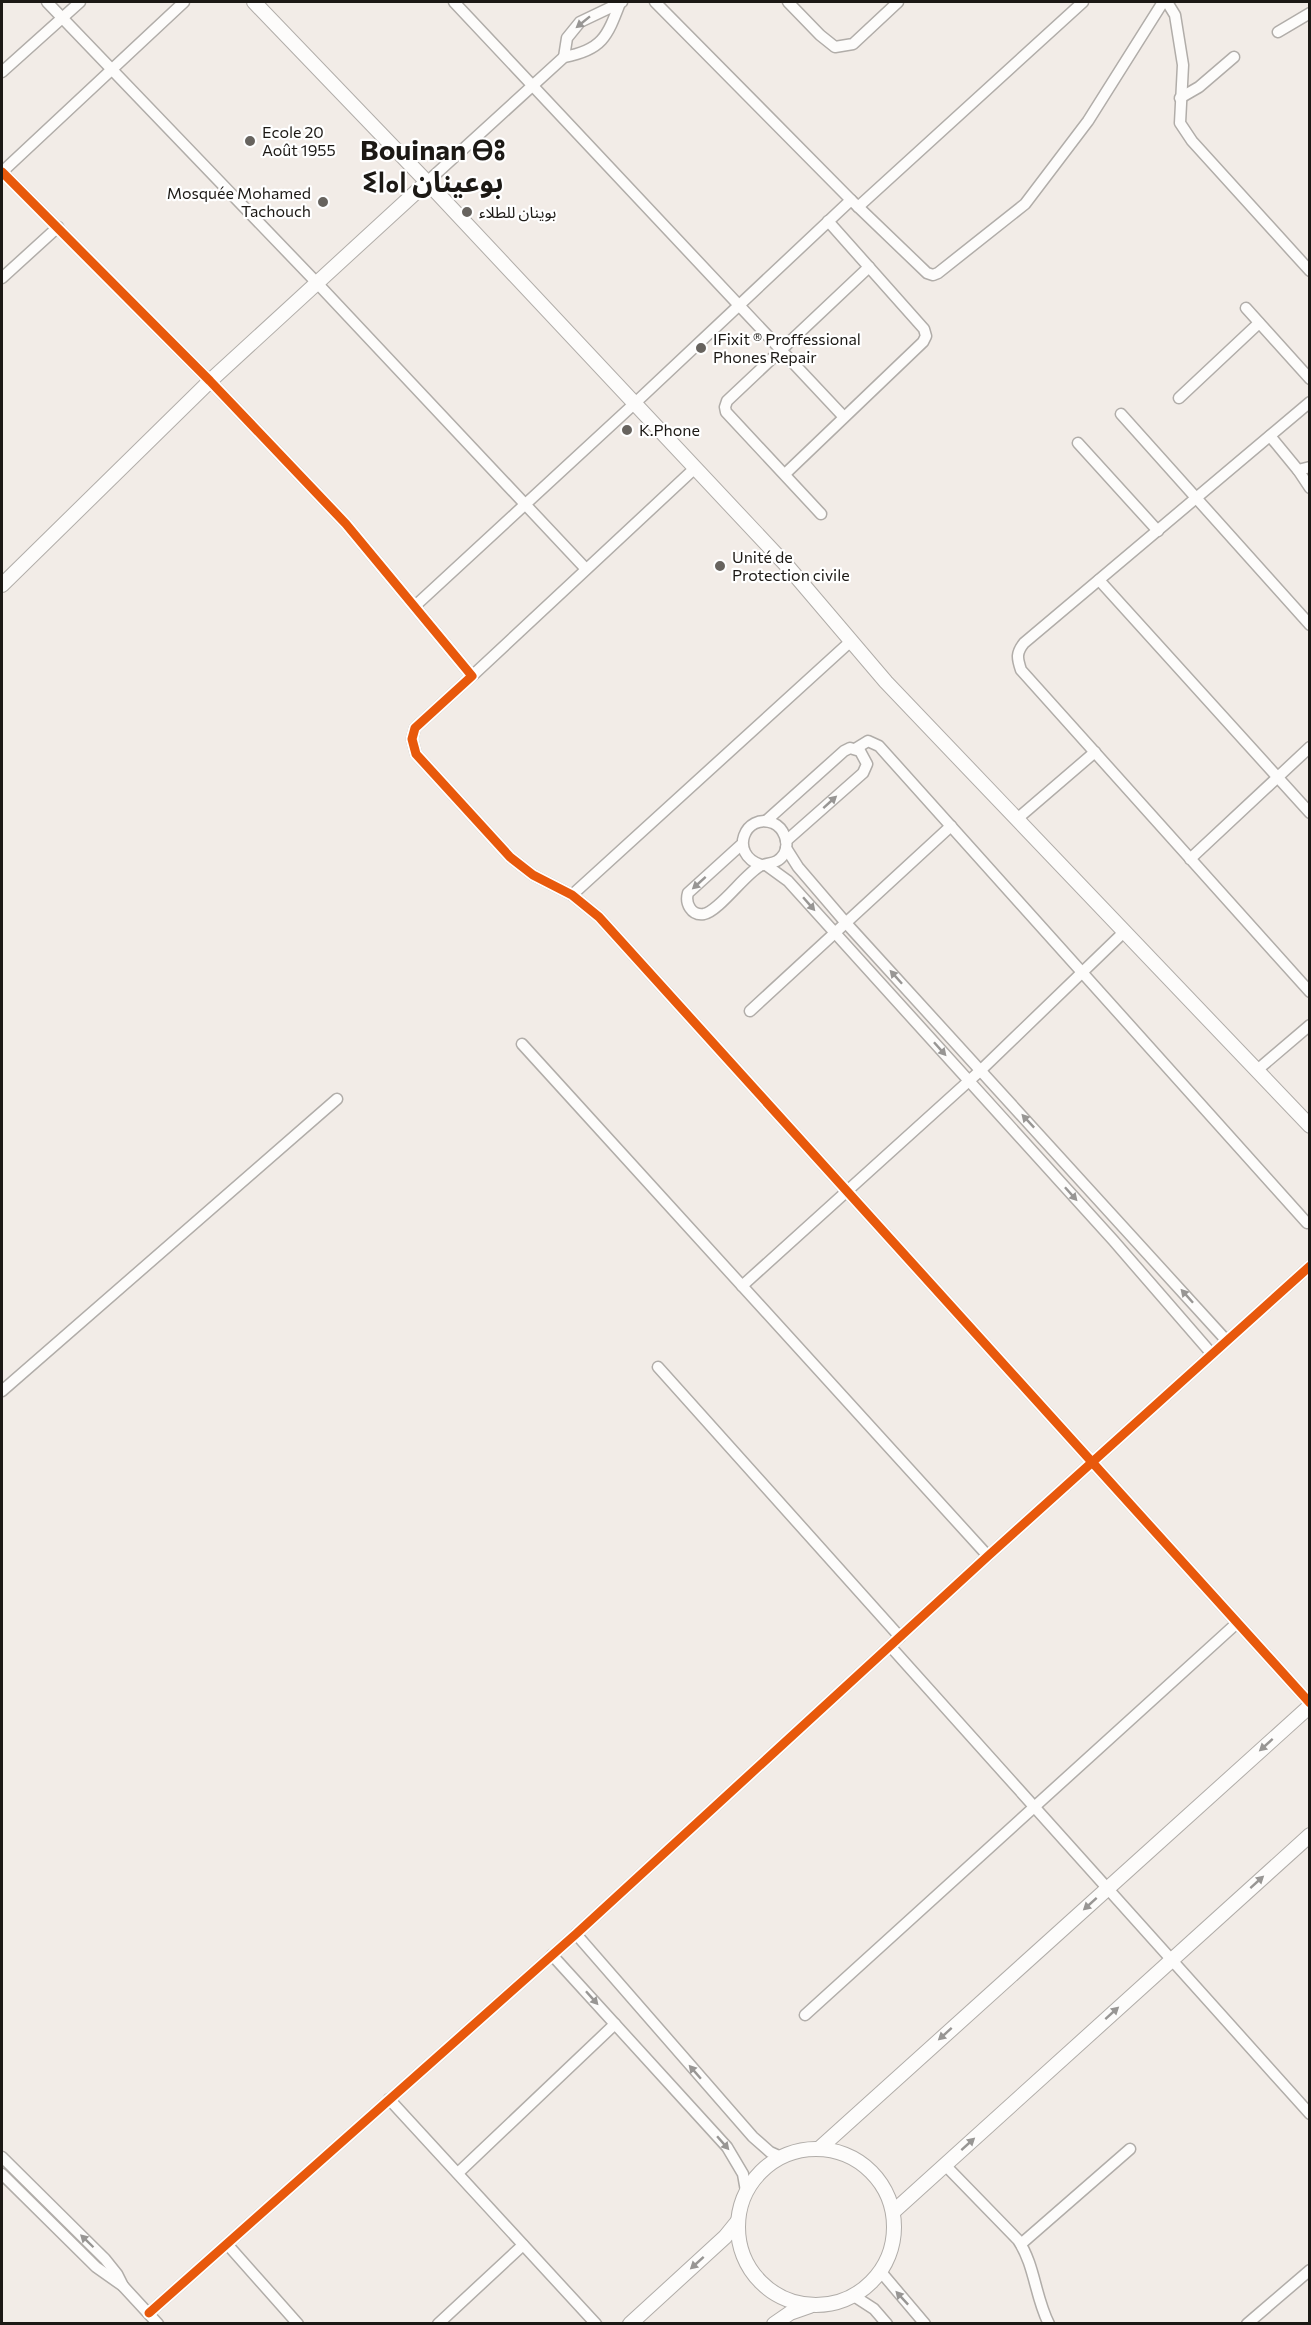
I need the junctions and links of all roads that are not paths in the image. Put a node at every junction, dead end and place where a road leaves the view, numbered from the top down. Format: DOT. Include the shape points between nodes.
graph roads {
  1 [pos="47,2"];
  2 [pos="80,2"];
  3 [pos="184,2"];
  4 [pos="254,2"];
  5 [pos="454,2"];
  6 [pos="621,2"];
  7 [pos="656,2"];
  8 [pos="788,2"];
  9 [pos="898,2"];
  10 [pos="1083,2"];
  11 [pos="1165,2"];
  12 [pos="1310,13"];
  13 [pos="62,18"];
  14 [pos="1278,32"];
  15 [pos="564,57"];
  16 [pos="1234,57"];
  17 [pos="111,69"];
  18 [pos="2,72"];
  19 [pos="533,86"];
  20 [pos="1180,98"];
  21 [pos="2,172"];
  22 [pos="427,182"];
  23 [pos="854,204"];
  24 [pos="828,221"];
  25 [pos="58,227"];
  26 [pos="869,267"];
  27 [pos="1310,271"];
  28 [pos="2,278"];
  29 [pos="317,283"];
  30 [pos="738,305"];
  31 [pos="1246,308"];
  32 [pos="1260,323"];
  33 [pos="781,349"];
  34 [pos="1310,379"];
  35 [pos="210,381"];
  36 [pos="1179,398"];
  37 [pos="1310,402"];
  38 [pos="634,404"];
  39 [pos="1121,414"];
  40 [pos="843,416"];
  41 [pos="1270,436"];
  42 [pos="1078,442"];
  43 [pos="694,469"];
  44 [pos="1304,469"];
  45 [pos="785,474"];
  46 [pos="1310,488"];
  47 [pos="1197,499"];
  48 [pos="526,504"];
  49 [pos="821,514"];
  50 [pos="1158,531"];
  51 [pos="586,569"];
  52 [pos="1099,580"];
  53 [pos="2,585"];
  54 [pos="415,606"];
  55 [pos="1310,625"];
  56 [pos="851,641"];
  57 [pos="472,676"];
  58 [pos="1310,747"];
  59 [pos="855,749"];
  60 [pos="1095,752"];
  61 [pos="1276,777"];
  62 [pos="1310,813"];
  63 [pos="1017,819"];
  64 [pos="766,821"];
  65 [pos="951,826"];
  66 [pos="742,844"];
  67 [pos="786,845"];
  68 [pos="1190,859"];
  69 [pos="764,865"];
  70 [pos="572,895"];
  71 [pos="846,922"];
  72 [pos="1124,932"];
  73 [pos="834,933"];
  74 [pos="1082,972"];
  75 [pos="1310,992"];
  76 [pos="750,1011"];
  77 [pos="1310,1025"];
  78 [pos="522,1044"];
  79 [pos="981,1070"];
  80 [pos="1256,1071"];
  81 [pos="969,1081"];
  82 [pos="337,1099"];
  83 [pos="1310,1126"];
  84 [pos="845,1191"];
  85 [pos="1307,1223"];
  86 [pos="1127,1228"];
  87 [pos="1113,1240"];
  88 [pos="1310,1266"];
  89 [pos="742,1286"];
  90 [pos="1226,1340"];
  91 [pos="1211,1353"];
  92 [pos="658,1367"];
  93 [pos="2,1391"];
  94 [pos="1091,1463"];
  95 [pos="988,1556"];
  96 [pos="1237,1623"];
  97 [pos="900,1637"];
  98 [pos="890,1646"];
  99 [pos="1310,1704"];
  100 [pos="1035,1807"];
  101 [pos="1310,1834"];
  102 [pos="1107,1888"];
  103 [pos="576,1934"];
  104 [pos="552,1955"];
  105 [pos="1172,1960"];
  106 [pos="805,2015"];
  107 [pos="615,2024"];
  108 [pos="389,2099"];
  109 [pos="1310,2114"];
  110 [pos="821,2147"];
  111 [pos="1130,2149"];
  112 [pos="2,2157"];
  113 [pos="781,2157"];
  114 [pos="945,2165"];
  115 [pos="458,2173"];
  116 [pos="2,2174"];
  117 [pos="746,2191"];
  118 [pos="893,2212"];
  119 [pos="738,2221"];
  120 [pos="227,2244"];
  121 [pos="1021,2244"];
  122 [pos="523,2245"];
  123 [pos="1310,2270"];
  124 [pos="880,2272"];
  125 [pos="123,2286"];
  126 [pos="854,2296"];
  127 [pos="811,2305"];
  128 [pos="149,2313"];
  129 [pos="158,2324"];
  130 [pos="298,2324"];
  131 [pos="438,2324"];
  132 [pos="596,2324"];
  133 [pos="630,2324"];
  134 [pos="774,2324"];
  135 [pos="887,2324"];
  136 [pos="925,2324"];
  137 [pos="1049,2324"];
  138 [pos="1247,2324"];
  1 -- 13 [label="street"];
  2 -- 13 [label="street"];
  3 -- 17 [label="street"];
  4 -- 22 [label="main road"];
  5 -- 19 [label="street"];
  6 -- 15 [label="street, one-way" via="580,22 567,38"];
  6 -- 15 [label="street" via="601,42 584,54"];
  7 -- 23 [label="street"];
  8 -- 9 [label="street" via="835,47 853,44"];
  10 -- 23 [label="street"];
  11 -- 20 [label="street" via="1175,15 1183,65"];
  11 -- 23 [label="street" via="1088,121 1025,204 938,273 927,273"];
  12 -- 14 [label="street"];
  13 -- 17 [label="street"];
  13 -- 18 [label="street"];
  15 -- 19 [label="street"];
  16 -- 20 [label="street"];
  17 -- 21 [label="street"];
  17 -- 29 [label="street"];
  19 -- 22 [label="street"];
  19 -- 30 [label="street"];
  20 -- 27 [label="street" via="1180,123 1192,141"];
  21 -- 25 [label="street"];
  22 -- 29 [label="main road"];
  22 -- 38 [label="main road"];
  23 -- 24 [label="street"];
  24 -- 26 [label="street"];
  24 -- 30 [label="street"];
  25 -- 28 [label="street"];
  25 -- 35 [label="street"];
  26 -- 33 [label="street"];
  26 -- 40 [label="street" via="926,336"];
  29 -- 35 [label="main road"];
  29 -- 48 [label="street"];
  30 -- 33 [label="street"];
  30 -- 38 [label="street"];
  31 -- 32 [label="street"];
  32 -- 34 [label="street"];
  32 -- 36 [label="street"];
  33 -- 40 [label="street"];
  33 -- 45 [label="street" via="724,407"];
  35 -- 53 [label="main road"];
  35 -- 54 [label="street" via="346,524"];
  37 -- 41 [label="street"];
  38 -- 43 [label="main road"];
  38 -- 48 [label="street"];
  39 -- 47 [label="street"];
  40 -- 45 [label="street"];
  41 -- 44 [label="street"];
  41 -- 47 [label="street"];
  42 -- 50 [label="street"];
  43 -- 51 [label="street"];
  43 -- 56 [label="main road" via="789,568"];
  44 -- 46 [label="street"];
  45 -- 49 [label="street"];
  47 -- 50 [label="street"];
  47 -- 55 [label="street"];
  48 -- 51 [label="street"];
  48 -- 54 [label="street"];
  50 -- 52 [label="street"];
  51 -- 57 [label="street"];
  52 -- 60 [label="street" via="1017,652 1021,670"];
  52 -- 61 [label="street"];
  54 -- 57 [label="street"];
  56 -- 63 [label="main road"];
  56 -- 70 [label="street"];
  57 -- 70 [label="street" via="415,729 413,749 510,858"];
  58 -- 61 [label="street"];
  59 -- 64 [label="street" via="844,751"];
  59 -- 65 [label="street" via="868,741 879,746"];
  67 -- 59 [label="street, one-way" via="863,773 867,764"];
  60 -- 63 [label="street"];
  60 -- 68 [label="street"];
  61 -- 62 [label="street"];
  61 -- 68 [label="street"];
  63 -- 72 [label="main road"];
  64 -- 66 [label="street" via="746,830"];
  64 -- 67 [label="street" via="780,828"];
  65 -- 71 [label="street"];
  65 -- 74 [label="street"];
  66 -- 69 [label="street" via="748,858"];
  66 -- 69 [label="street, one-way" via="688,893 690,909 708,912"];
  67 -- 69 [label="street" via="779,860"];
  67 -- 71 [label="street" via="798,867"];
  68 -- 75 [label="street"];
  69 -- 73 [label="street, one-way" via="784,876"];
  70 -- 84 [label="street" via="605,924"];
  71 -- 73 [label="street"];
  79 -- 71 [label="street, one-way"];
  72 -- 74 [label="street"];
  72 -- 80 [label="main road"];
  73 -- 76 [label="street"];
  73 -- 81 [label="street, one-way"];
  74 -- 79 [label="street"];
  74 -- 85 [label="street"];
  77 -- 80 [label="street"];
  78 -- 89 [label="street"];
  79 -- 81 [label="street"];
  86 -- 79 [label="street, one-way"];
  80 -- 83 [label="main road"];
  81 -- 84 [label="street"];
  81 -- 87 [label="street, one-way"];
  82 -- 93 [label="street"];
  84 -- 89 [label="street"];
  84 -- 94 [label="street"];
  86 -- 87 [label="street"];
  90 -- 86 [label="street, one-way"];
  87 -- 91 [label="street"];
  88 -- 90 [label="street"];
  89 -- 95 [label="street"];
  90 -- 91 [label="street"];
  91 -- 94 [label="street"];
  92 -- 97 [label="street"];
  94 -- 95 [label="street"];
  94 -- 96 [label="street"];
  95 -- 97 [label="street"];
  96 -- 99 [label="street"];
  96 -- 100 [label="street"];
  97 -- 98 [label="street"];
  98 -- 100 [label="street"];
  98 -- 103 [label="street"];
  99 -- 102 [label="main road, one-way"];
  100 -- 102 [label="street"];
  100 -- 106 [label="street"];
  105 -- 101 [label="main road, one-way"];
  102 -- 105 [label="street"];
  102 -- 110 [label="main road, one-way"];
  103 -- 104 [label="street"];
  113 -- 103 [label="street, one-way" via="753,2138"];
  104 -- 107 [label="street, one-way"];
  104 -- 108 [label="street"];
  105 -- 109 [label="street"];
  114 -- 105 [label="main road, one-way"];
  107 -- 115 [label="street"];
  107 -- 117 [label="street, one-way" via="727,2147 743,2174"];
  108 -- 115 [label="street"];
  108 -- 120 [label="street"];
  110 -- 113 [label="main road"];
  110 -- 118 [label="main road" via="860,2162 876,2175"];
  111 -- 121 [label="street"];
  125 -- 112 [label="street, one-way" via="105,2259"];
  113 -- 117 [label="main road" via="755,2177"];
  114 -- 118 [label="main road"];
  114 -- 121 [label="street"];
  115 -- 122 [label="street"];
  116 -- 125 [label="street" via="96,2267"];
  117 -- 119 [label="main road"];
  118 -- 124 [label="main road" via="893,2244"];
  119 -- 127 [label="main road" via="742,2251 757,2278 772,2292"];
  119 -- 133 [label="main road, one-way" via="725,2238"];
  120 -- 128 [label="street"];
  120 -- 130 [label="street"];
  121 -- 137 [label="street"];
  122 -- 131 [label="street"];
  122 -- 132 [label="street"];
  123 -- 138 [label="street"];
  124 -- 126 [label="main road"];
  136 -- 124 [label="street, one-way"];
  125 -- 128 [label="street"];
  126 -- 127 [label="main road"];
  126 -- 135 [label="street" via="874,2309"];
  127 -- 134 [label="main road"];
  128 -- 129 [label="street"];
}
